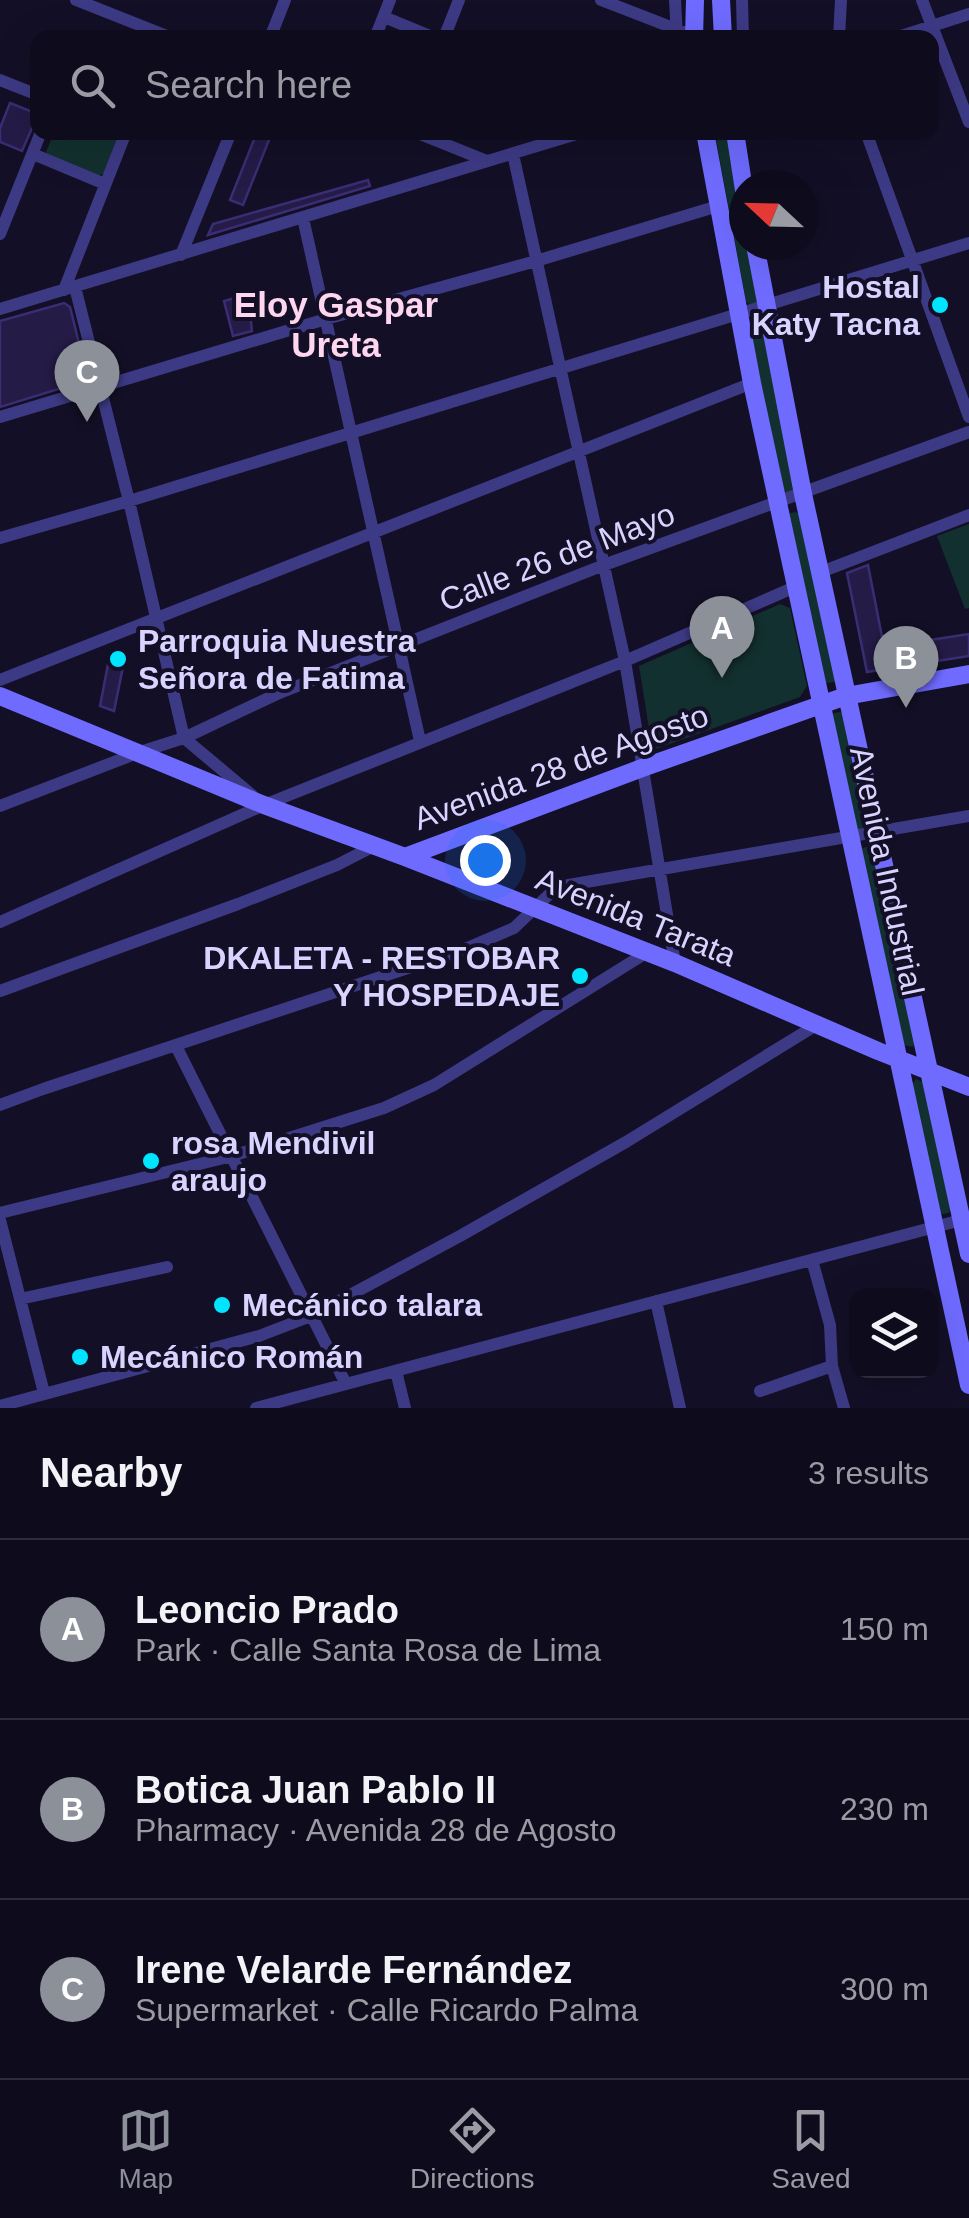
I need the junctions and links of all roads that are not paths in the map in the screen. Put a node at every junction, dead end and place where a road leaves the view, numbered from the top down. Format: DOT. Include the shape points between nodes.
graph roads {
  1 [pos="76,0"];
  2 [pos="284,0"];
  3 [pos="390,0"];
  4 [pos="459,0"];
  5 [pos="601,0"];
  6 [pos="674,0"];
  7 [pos="695,0"];
  8 [pos="721,0"];
  9 [pos="742,0"];
  10 [pos="841,0"];
  11 [pos="922,0"];
  12 [pos="92,3"];
  13 [pos="969,14"];
  14 [pos="384,17"];
  15 [pos="932,26"];
  16 [pos="152,30"];
  17 [pos="273,30"];
  18 [pos="379,30"];
  19 [pos="416,30"];
  20 [pos="447,30"];
  21 [pos="671,30"];
  22 [pos="683,30"];
  23 [pos="687,30"];
  24 [pos="723,30"];
  25 [pos="743,30"];
  26 [pos="840,30"];
  27 [pos="920,30"];
  28 [pos="934,30"];
  29 [pos="939,44"];
  30 [pos="0,80"];
  31 [pos="30,92"];
  32 [pos="969,122"];
  33 [pos="38,140"];
  34 [pos="123,140"];
  35 [pos="228,140"];
  36 [pos="434,140"];
  37 [pos="558,140"];
  38 [pos="706,140"];
  39 [pos="736,140"];
  40 [pos="869,140"];
  41 [pos="32,154"];
  42 [pos="513,154"];
  43 [pos="488,161"];
  44 [pos="741,170"];
  45 [pos="105,184"];
  46 [pos="718,206"];
  47 [pos="303,218"];
  48 [pos="0,234"];
  49 [pos="969,243"];
  50 [pos="180,255"];
  51 [pos="758,260"];
  52 [pos="912,260"];
  53 [pos="536,261"];
  54 [pos="70,289"];
  55 [pos="767,306"];
  56 [pos="0,309"];
  57 [pos="738,315"];
  58 [pos="326,318"];
  59 [pos="562,369"];
  60 [pos="752,383"];
  61 [pos="100,386"];
  62 [pos="969,416"];
  63 [pos="0,417"];
  64 [pos="351,432"];
  65 [pos="969,432"];
  66 [pos="578,450"];
  67 [pos="803,494"];
  68 [pos="129,502"];
  69 [pos="777,503"];
  70 [pos="969,515"];
  71 [pos="372,531"];
  72 [pos="0,538"];
  73 [pos="604,566"];
  74 [pos="820,572"];
  75 [pos="795,587"];
  76 [pos="156,619"];
  77 [pos="398,648"];
  78 [pos="624,661"];
  79 [pos="969,674"];
  80 [pos="0,680"];
  81 [pos="0,696"];
  82 [pos="846,696"];
  83 [pos="820,705"];
  84 [pos="184,738"];
  85 [pos="420,742"];
  86 [pos="140,752"];
  87 [pos="642,768"];
  88 [pos="264,804"];
  89 [pos="0,806"];
  90 [pos="969,816"];
  91 [pos="875,832"];
  92 [pos="849,836"];
  93 [pos="374,846"];
  94 [pos="406,857"];
  95 [pos="660,868"];
  96 [pos="534,909"];
  97 [pos="0,922"];
  98 [pos="646,953"];
  99 [pos="675,963"];
  100 [pos="0,991"];
  101 [pos="818,1024"];
  102 [pos="176,1046"];
  103 [pos="896,1058"];
  104 [pos="928,1070"];
  105 [pos="969,1087"];
  106 [pos="0,1105"];
  107 [pos="232,1156"];
  108 [pos="0,1216"];
  109 [pos="961,1220"];
  110 [pos="936,1227"];
  111 [pos="969,1254"];
  112 [pos="812,1260"];
  113 [pos="167,1267"];
  114 [pos="20,1299"];
  115 [pos="656,1302"];
  116 [pos="311,1316"];
  117 [pos="832,1366"];
  118 [pos="396,1370"];
  119 [pos="346,1384"];
  120 [pos="969,1386"];
  121 [pos="760,1391"];
  122 [pos="44,1393"];
  123 [pos="276,1405"];
  124 [pos="0,1406"];
  125 [pos="256,1408"];
  126 [pos="405,1408"];
  127 [pos="680,1408"];
  128 [pos="844,1408"];
  1 -- 12 [label="street"];
  2 -- 17 [label="street"];
  3 -- 14 [label="street"];
  4 -- 20 [label="street"];
  5 -- 21 [label="street"];
  6 -- 22 [label="street"];
  7 -- 23 [label="main road"];
  8 -- 24 [label="main road"];
  9 -- 25 [label="street"];
  10 -- 26 [label="street"];
  11 -- 15 [label="street"];
  12 -- 16 [label="street"];
  13 -- 15 [label="street"];
  14 -- 18 [label="street"];
  14 -- 19 [label="street"];
  15 -- 27 [label="street"];
  15 -- 28 [label="street"];
  29 -- 32 [label="street"];
  30 -- 31 [label="street"];
  33 -- 41 [label="street"];
  34 -- 45 [label="street"];
  35 -- 50 [label="street"];
  36 -- 43 [label="street"];
  37 -- 42 [label="street"];
  38 -- 46 [label="main road, Avenida Industrial"];
  39 -- 44 [label="main road"];
  40 -- 52 [label="street"];
  41 -- 45 [label="street"];
  41 -- 48 [label="street"];
  42 -- 43 [label="street"];
  42 -- 53 [label="street"];
  43 -- 47 [label="street"];
  45 -- 54 [label="street"];
  46 -- 53 [label="street"];
  46 -- 57 [label="main road, Avenida Industrial"];
  47 -- 50 [label="street"];
  47 -- 58 [label="street"];
  49 -- 52 [label="street"];
  50 -- 54 [label="street"];
  51 -- 55 [label="main road, Avenida Industrial"];
  52 -- 55 [label="street"];
  52 -- 62 [label="street"];
  53 -- 58 [label="street"];
  53 -- 59 [label="street"];
  54 -- 56 [label="street"];
  54 -- 61 [label="street"];
  55 -- 57 [label="street"];
  55 -- 67 [label="main road, Avenida Industrial"];
  57 -- 59 [label="street"];
  57 -- 60 [label="main road, Avenida Industrial"];
  58 -- 61 [label="street"];
  58 -- 64 [label="street"];
  59 -- 64 [label="street"];
  59 -- 66 [label="street"];
  60 -- 66 [label="street"];
  60 -- 69 [label="main road, Avenida Industrial"];
  61 -- 63 [label="street"];
  61 -- 68 [label="street"];
  64 -- 68 [label="street"];
  64 -- 71 [label="street"];
  65 -- 67 [label="street, Calle 26 de Mayo"];
  66 -- 71 [label="street"];
  66 -- 73 [label="street"];
  67 -- 69 [label="street, Calle 26 de Mayo"];
  67 -- 74 [label="main road, Avenida Industrial"];
  68 -- 72 [label="street"];
  68 -- 76 [label="street"];
  69 -- 73 [label="street, Calle 26 de Mayo"];
  69 -- 75 [label="main road, Avenida Industrial"];
  70 -- 74 [label="street"];
  71 -- 76 [label="street"];
  71 -- 77 [label="street"];
  73 -- 77 [label="street, Calle 26 de Mayo"];
  73 -- 78 [label="street"];
  74 -- 82 [label="main road, Avenida Industrial"];
  75 -- 78 [label="street"];
  75 -- 83 [label="main road, Avenida Industrial"];
  76 -- 80 [label="street"];
  76 -- 84 [label="street"];
  77 -- 84 [label="street, Calle 26 de Mayo"];
  77 -- 85 [label="street"];
  78 -- 85 [label="street"];
  78 -- 87 [label="street"];
  79 -- 82 [label="main road, Avenida 28 de Agosto"];
  81 -- 86 [label="main road, Avenida Tarata"];
  82 -- 83 [label="main road, Avenida 28 de Agosto"];
  82 -- 91 [label="main road, Avenida Industrial"];
  83 -- 87 [label="main road, Avenida 28 de Agosto"];
  83 -- 92 [label="main road, Avenida Industrial"];
  84 -- 86 [label="street, Calle 26 de Mayo"];
  84 -- 88 [label="street"];
  85 -- 88 [label="street"];
  86 -- 88 [label="main road, Avenida Tarata"];
  86 -- 89 [label="street, Calle 26 de Mayo"];
  87 -- 94 [label="main road, Avenida 28 de Agosto"];
  87 -- 95 [label="street"];
  88 -- 93 [label="main road, Avenida Tarata"];
  88 -- 97 [label="street"];
  90 -- 91 [label="street"];
  91 -- 92 [label="street"];
  91 -- 104 [label="main road, Avenida Industrial"];
  92 -- 95 [label="street"];
  92 -- 103 [label="main road, Avenida Industrial"];
  93 -- 94 [label="main road, Avenida Tarata"];
  93 -- 100 [label="street, Avenida 28 de Agosto"];
  94 -- 96 [label="main road, Avenida Tarata"];
  95 -- 96 [label="street" via="557,887"];
  95 -- 99 [label="street"];
  96 -- 98 [label="main road, Avenida Tarata"];
  96 -- 102 [label="street" via="514,928 466,949"];
  98 -- 99 [label="main road, Avenida Tarata"];
  98 -- 107 [label="street" via="420,1093"];
  99 -- 101 [label="main road, Avenida Tarata"];
  101 -- 103 [label="main road, Avenida Tarata"];
  101 -- 116 [label="street" via="626,1142"];
  102 -- 106 [label="street"];
  102 -- 107 [label="street"];
  103 -- 104 [label="main road, Avenida Tarata"];
  103 -- 110 [label="main road, Avenida Industrial"];
  104 -- 105 [label="main road, Avenida Tarata"];
  104 -- 109 [label="main road, Avenida Industrial"];
  107 -- 108 [label="street"];
  107 -- 116 [label="street"];
  108 -- 114 [label="street"];
  109 -- 110 [label="street"];
  109 -- 111 [label="main road, Avenida Industrial"];
  110 -- 112 [label="street"];
  110 -- 120 [label="main road, Avenida Industrial"];
  112 -- 115 [label="street"];
  112 -- 117 [label="street" via="830,1325"];
  113 -- 114 [label="street"];
  114 -- 122 [label="street"];
  115 -- 118 [label="street"];
  115 -- 127 [label="street"];
  116 -- 119 [label="street"];
  116 -- 122 [label="street"];
  117 -- 121 [label="street"];
  117 -- 128 [label="street"];
  118 -- 119 [label="street"];
  118 -- 126 [label="street"];
  119 -- 123 [label="street"];
  122 -- 124 [label="street"];
  123 -- 125 [label="street"];
}
